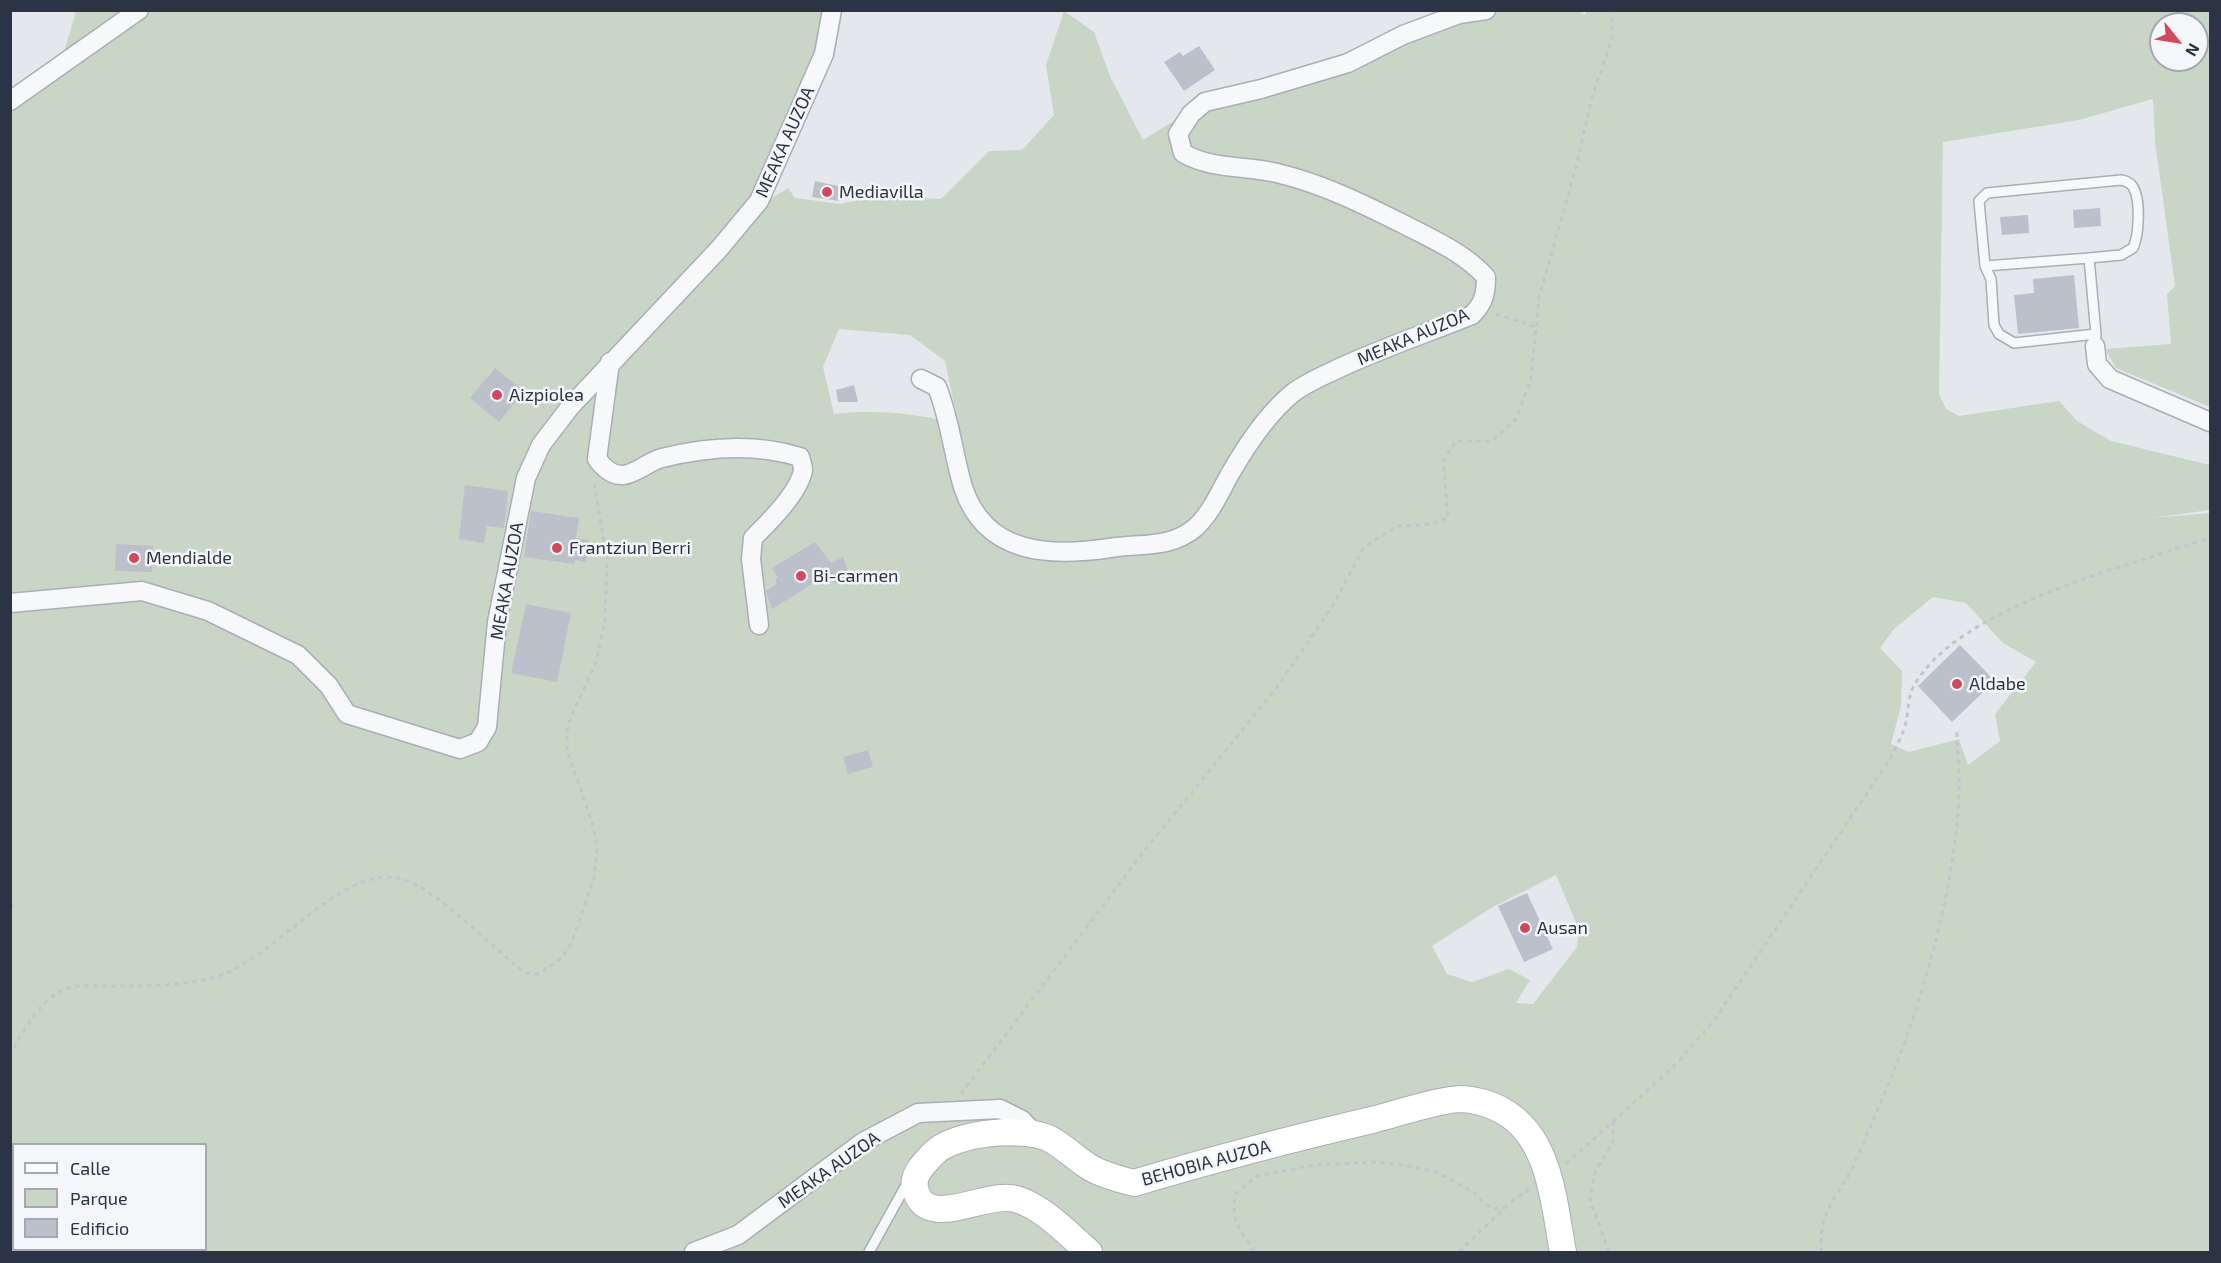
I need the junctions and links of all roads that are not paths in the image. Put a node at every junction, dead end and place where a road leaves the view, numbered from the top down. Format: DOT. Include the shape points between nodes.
graph roads {
  1 [pos="139,10"];
  2 [pos="832,10"];
  3 [pos="1486,10"];
  4 [pos="10,101"];
  5 [pos="2090,258"];
  6 [pos="1984,266"];
  7 [pos="2095,340"];
  8 [pos="610,362"];
  9 [pos="921,380"];
  10 [pos="2211,422"];
  11 [pos="10,603"];
  12 [pos="759,625"];
  13 [pos="1035,1134"];
  14 [pos="914,1181"];
  15 [pos="694,1252"];
  16 [pos="869,1252"];
  17 [pos="1089,1252"];
  18 [pos="1563,1252"];
  1 -- 4 [label="street"];
  2 -- 8 [label="street, MEAKA AUZOA" via="824,54 759,201 719,249"];
  3 -- 9 [label="street, MEAKA AUZOA" via="1459,14 1403,35 1348,63 1205,102 1178,134 1183,153 1200,163 1276,173 1341,193 1444,245 1472,262 1486,277 1486,293 1472,315 1392,344 1295,392 1244,453 1195,528 1173,542 1073,554 1008,542 992,533 973,512 945,407 937,387"];
  5 -- 6 [label="lane"];
  5 -- 6 [label="lane" via="2121,255 2133,248 2139,228 2130,183 2121,180 1987,193 1979,201 1978,212"];
  5 -- 7 [label="lane"];
  6 -- 7 [label="lane" via="1991,279 1994,325 1999,334 2014,343"];
  7 -- 10 [label="street" via="2097,364 2110,379"];
  8 -- 11 [label="street, MEAKA AUZOA" via="541,445 526,478 497,622 487,727 478,742 460,749 347,714 329,686 298,655 208,611 142,591"];
  8 -- 12 [label="street" via="597,459 605,470 624,475 660,458 724,447 800,456 803,470 796,484 775,516 753,538 751,559"];
  13 -- 14 [label="street, BEHOBIA AUZOA" via="979,1134 962,1138 938,1149"];
  13 -- 15 [label="street, MEAKA AUZOA" via="1022,1120 1000,1110 918,1113 863,1142 738,1235"];
  13 -- 18 [label="street, BEHOBIA AUZOA" via="1100,1173 1134,1183 1459,1099 1494,1107 1522,1126 1537,1146 1549,1179"];
  14 -- 16 [label="lane" via="905,1187"];
  14 -- 17 [label="street" via="917,1196 925,1205 940,1210 996,1197 1015,1199 1036,1208"];
}
